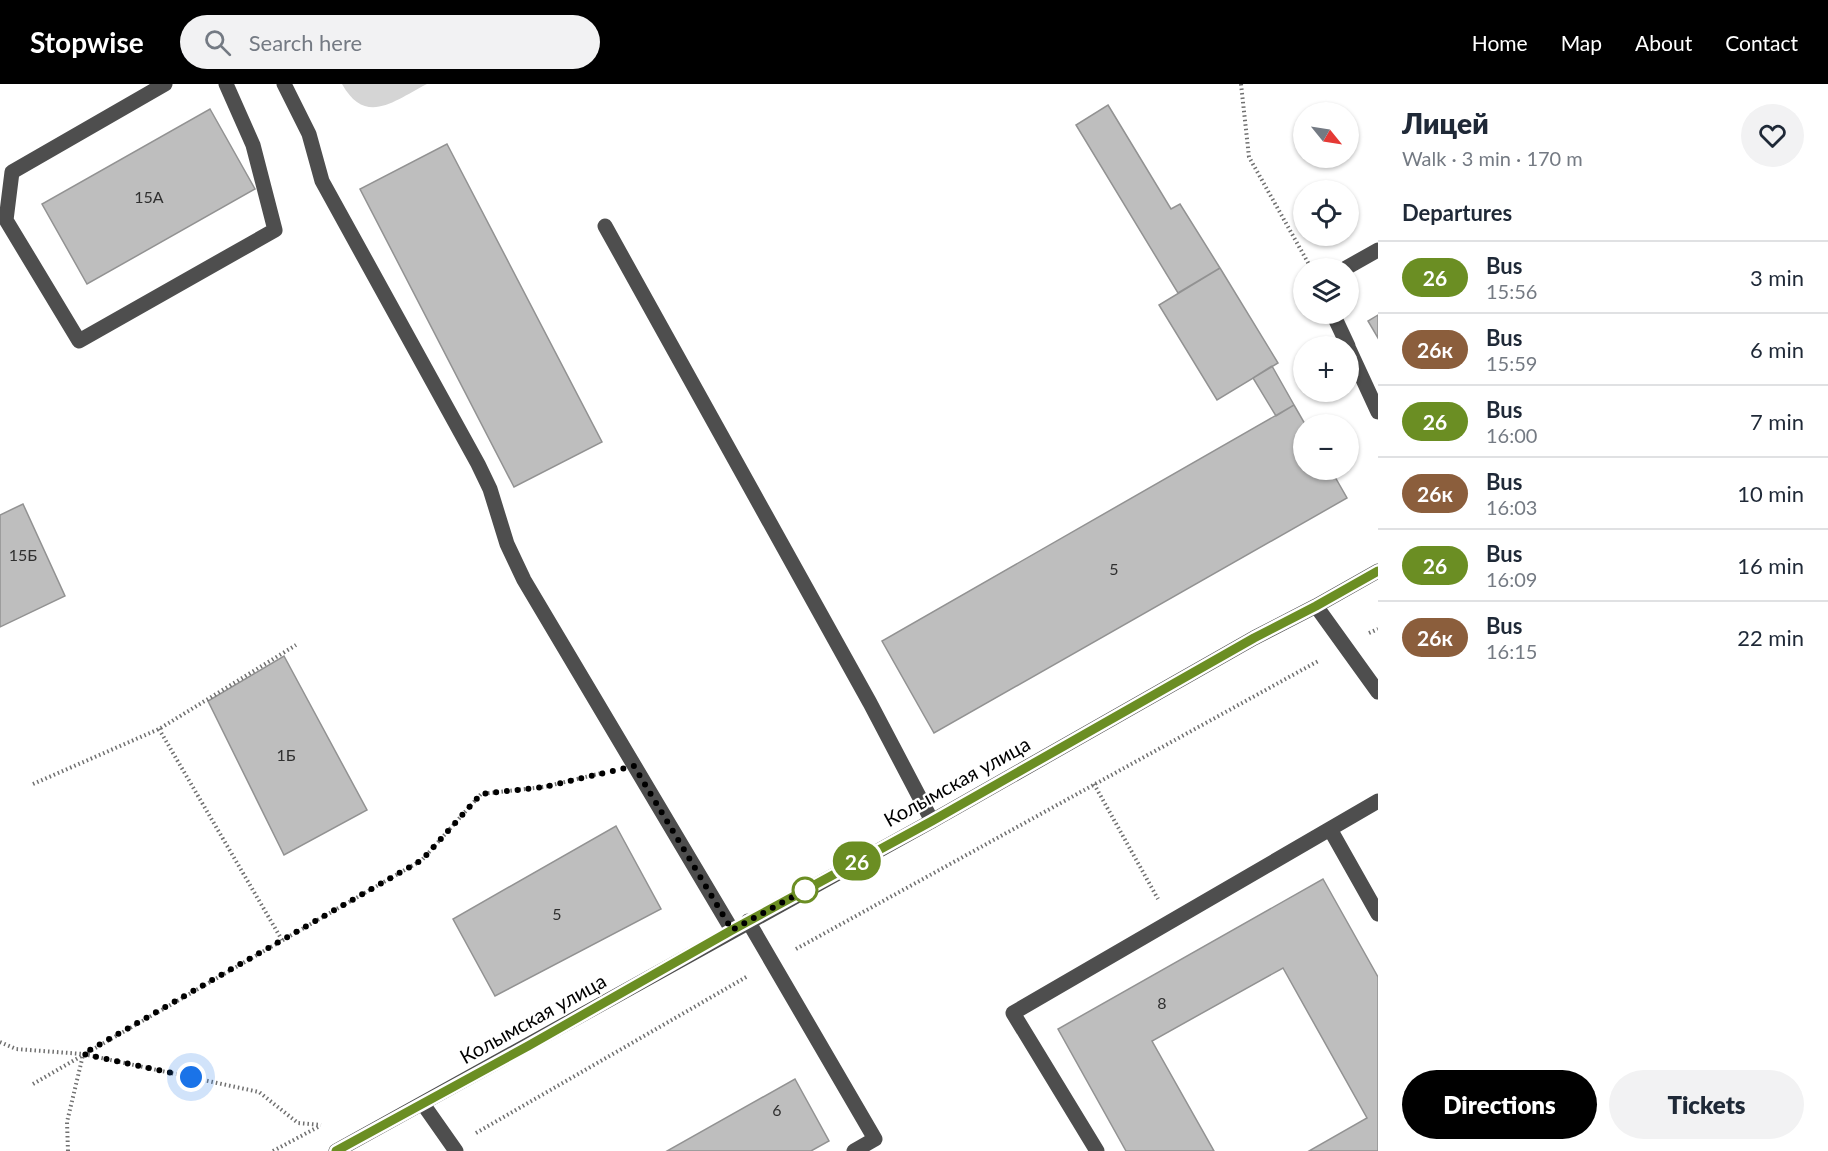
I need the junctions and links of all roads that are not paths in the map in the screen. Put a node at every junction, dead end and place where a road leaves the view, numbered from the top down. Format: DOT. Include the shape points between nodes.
graph roads {
  1 [pos="165,84"];
  2 [pos="226,84"];
  3 [pos="284,84"];
  4 [pos="605,226"];
  5 [pos="1378,250"];
  6 [pos="1359,261"];
  7 [pos="1359,371"];
  8 [pos="1378,412"];
  9 [pos="1378,571"];
  10 [pos="1316,606"];
  11 [pos="1378,692"];
  12 [pos="1378,801"];
  13 [pos="932,821"];
  14 [pos="1330,829"];
  15 [pos="1378,914"];
  16 [pos="748,921"];
  17 [pos="732,930"];
  18 [pos="423,1104"];
  19 [pos="455,1148"];
  20 [pos="336,1151"];
  21 [pos="854,1151"];
  22 [pos="1097,1151"];
  1 -- 2 [label="street" via="12,172 6,220 79,340 275,230 254,145"];
  3 -- 17 [label="street" via="309,134 322,181 478,464 524,580"];
  4 -- 13 [label="street"];
  5 -- 6 [label="street"];
  7 -- 8 [label="street"];
  9 -- 10 [label="street, Колымская улица"];
  10 -- 11 [label="street"];
  10 -- 13 [label="street, Колымская улица"];
  12 -- 14 [label="street"];
  13 -- 16 [label="street, Колымская улица"];
  14 -- 15 [label="street"];
  14 -- 22 [label="street" via="1013,1014"];
  16 -- 17 [label="street, Колымская улица"];
  16 -- 21 [label="street" via="875,1139"];
  17 -- 18 [label="street, Колымская улица"];
  18 -- 19 [label="street"];
  18 -- 20 [label="street, Колымская улица"];
}
